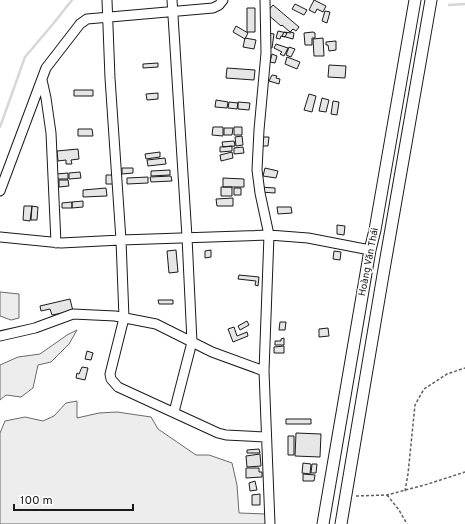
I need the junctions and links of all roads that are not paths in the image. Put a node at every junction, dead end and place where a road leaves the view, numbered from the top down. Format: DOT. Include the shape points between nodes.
graph roads {
  1 [pos="107,0"];
  2 [pos="172,0"];
  3 [pos="222,0"];
  4 [pos="265,0"];
  5 [pos="415,0"];
  6 [pos="431,0"];
  7 [pos="173,11"];
  8 [pos="108,17"];
  9 [pos="42,80"];
  10 [pos="0,192"];
  11 [pos="269,236"];
  12 [pos="0,237"];
  13 [pos="187,237"];
  14 [pos="121,240"];
  15 [pos="56,243"];
  16 [pos="370,250"];
  17 [pos="387,253"];
  18 [pos="124,318"];
  19 [pos="0,336"];
  20 [pos="192,342"];
  21 [pos="264,371"];
  22 [pos="174,412"];
  23 [pos="266,437"];
  24 [pos="270,524"];
  25 [pos="323,524"];
  26 [pos="341,524"];
  1 -- 8 [label="street"];
  2 -- 7 [label="street"];
  3 -- 7 [label="street" via="213,8"];
  4 -- 11 [label="street" via="266,54 257,170"];
  5 -- 16 [label="main road, Hoàng Văn Thái"];
  6 -- 17 [label="main road, Hoàng Văn Thái"];
  7 -- 8 [label="street"];
  7 -- 13 [label="street"];
  8 -- 9 [label="street" via="87,19 80,24 46,68"];
  8 -- 14 [label="street"];
  9 -- 10 [label="street"];
  9 -- 15 [label="street" via="51,133"];
  11 -- 13 [label="street"];
  11 -- 16 [label="street" via="308,238"];
  11 -- 21 [label="street"];
  12 -- 15 [label="street"];
  13 -- 14 [label="street"];
  13 -- 20 [label="street"];
  14 -- 15 [label="street"];
  14 -- 18 [label="street"];
  16 -- 17 [label="main road"];
  16 -- 25 [label="main road, Hoàng Văn Thái"];
  17 -- 26 [label="main road, Hoàng Văn Thái"];
  18 -- 19 [label="street" via="73,314 35,328"];
  18 -- 20 [label="street" via="156,324"];
  18 -- 22 [label="street" via="110,374 111,379 118,387"];
  20 -- 21 [label="street"];
  20 -- 22 [label="street"];
  21 -- 23 [label="street"];
  22 -- 23 [label="street" via="226,435"];
  23 -- 24 [label="street"];
}
